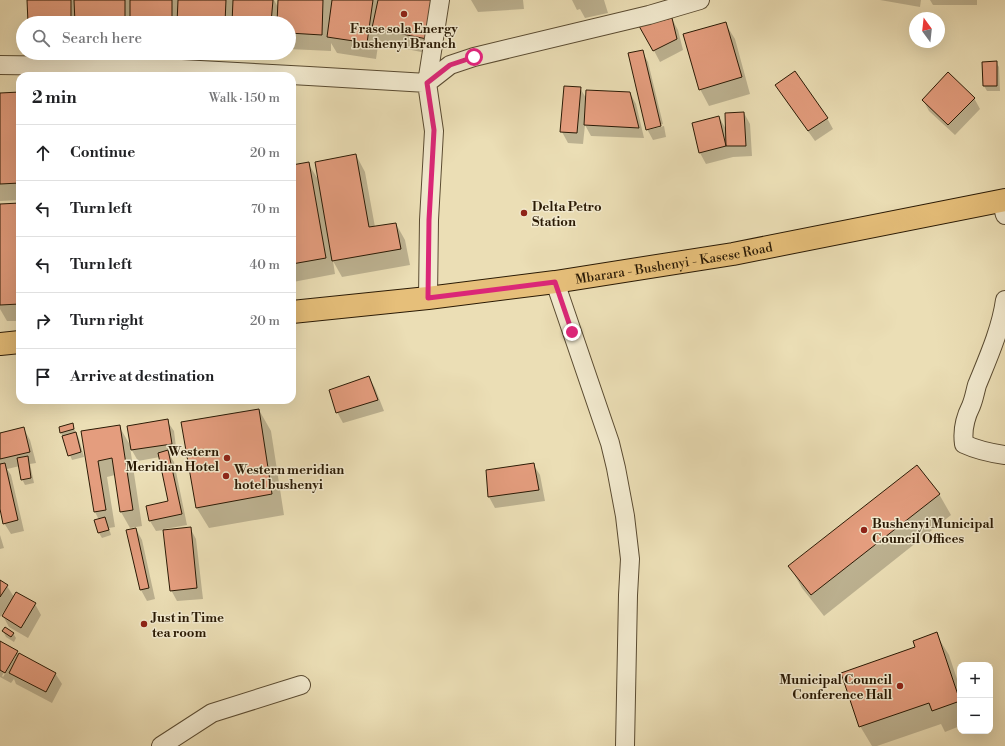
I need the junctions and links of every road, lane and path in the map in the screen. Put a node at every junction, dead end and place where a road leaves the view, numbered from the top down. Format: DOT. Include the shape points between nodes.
graph roads {
  1 [pos="440,0"];
  2 [pos="700,0"];
  3 [pos="0,65"];
  4 [pos="236,72"];
  5 [pos="296,75"];
  6 [pos="427,83"];
  7 [pos="1004,205"];
  8 [pos="555,282"];
  9 [pos="428,298"];
  10 [pos="1005,300"];
  11 [pos="296,312"];
  12 [pos="16,342"];
  13 [pos="0,344"];
  14 [pos="1005,454"];
  15 [pos="301,685"];
  16 [pos="161,746"];
  17 [pos="625,746"];
  1 -- 6 [label="street"];
  2 -- 6 [label="street" via="474,57 450,65"];
  3 -- 4 [label="street" via="144,67"];
  5 -- 6 [label="street"];
  6 -- 9 [label="street" via="434,130"];
  7 -- 8 [label="main road, Mbarara - Bushenyi - Kasese Road" via="733,254"];
  8 -- 9 [label="main road, Mbarara - Bushenyi - Kasese Road"];
  8 -- 17 [label="street" via="610,443 625,516 630,559"];
  9 -- 11 [label="main road, Mbarara - Bushenyi - Kasese Road"];
  10 -- 14 [label="street" via="1004,310 967,413 962,435 964,444 973,448 993,454"];
  12 -- 13 [label="main road"];
  15 -- 16 [label="street" via="212,712"];
}
